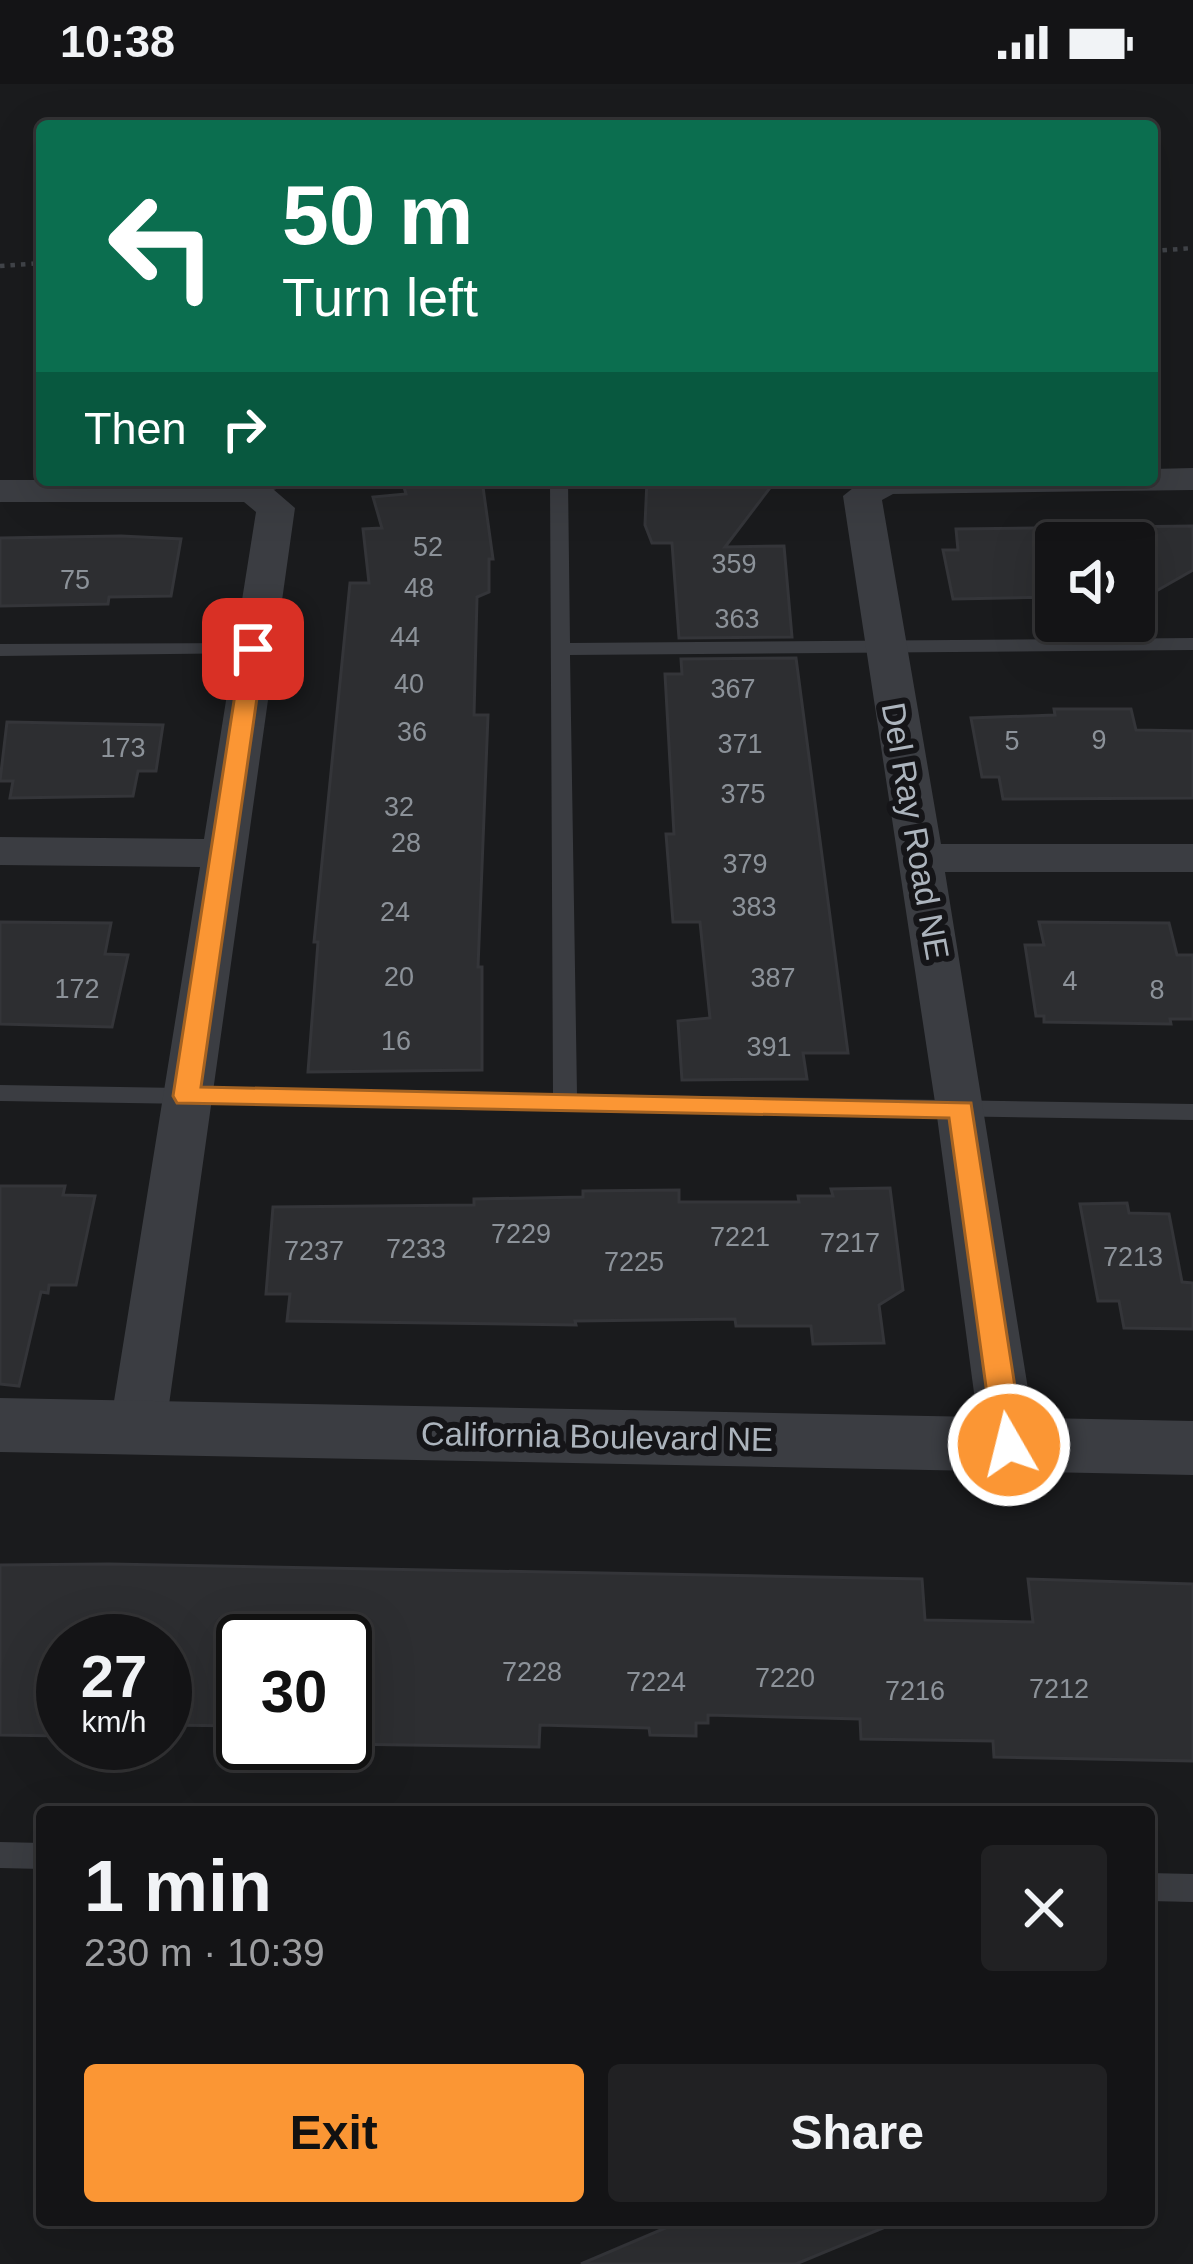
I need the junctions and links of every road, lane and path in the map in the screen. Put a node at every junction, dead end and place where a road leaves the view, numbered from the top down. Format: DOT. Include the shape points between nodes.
graph roads {
  1 [pos="1193,248"];
  2 [pos="1158,251"];
  3 [pos="36,263"];
  4 [pos="0,266"];
  5 [pos="1193,479"];
  6 [pos="1158,480"];
  7 [pos="271,486"];
  8 [pos="560,486"];
  9 [pos="878,486"];
  10 [pos="0,490"];
  11 [pos="253,490"];
  12 [pos="1193,644"];
  13 [pos="884,646"];
  14 [pos="253,649"];
  15 [pos="0,650"];
  16 [pos="562,650"];
  17 [pos="0,851"];
  18 [pos="221,853"];
  19 [pos="922,858"];
  20 [pos="1193,858"];
  21 [pos="0,1093"];
  22 [pos="187,1096"];
  23 [pos="565,1103"];
  24 [pos="961,1109"];
  25 [pos="1193,1112"];
  26 [pos="0,1425"];
  27 [pos="138,1426"];
  28 [pos="1009,1445"];
  29 [pos="1193,1448"];
  30 [pos="0,1855"];
  31 [pos="36,1856"];
  32 [pos="1155,1887"];
  33 [pos="1193,1888"];
  1 -- 2 [label="path"];
  3 -- 4 [label="path"];
  5 -- 6 [label="street"];
  7 -- 11 [label="lane"];
  8 -- 16 [label="lane"];
  9 -- 13 [label="street, Del Ray Road NE" via="862,496"];
  10 -- 11 [label="street"];
  11 -- 14 [label="street" via="276,508"];
  12 -- 13 [label="lane"];
  13 -- 16 [label="lane"];
  13 -- 19 [label="street, Del Ray Road NE"];
  14 -- 15 [label="lane"];
  14 -- 18 [label="street"];
  16 -- 23 [label="lane"];
  17 -- 18 [label="street"];
  18 -- 22 [label="street"];
  19 -- 20 [label="street"];
  19 -- 24 [label="street, Del Ray Road NE"];
  21 -- 22 [label="lane"];
  22 -- 23 [label="lane"];
  22 -- 27 [label="street"];
  23 -- 24 [label="lane"];
  24 -- 25 [label="lane"];
  24 -- 28 [label="street, Del Ray Road NE"];
  26 -- 27 [label="street, California Boulevard NE"];
  27 -- 28 [label="street, California Boulevard NE"];
  28 -- 29 [label="street, California Boulevard NE"];
  30 -- 31 [label="lane"];
  32 -- 33 [label="lane"];
}
